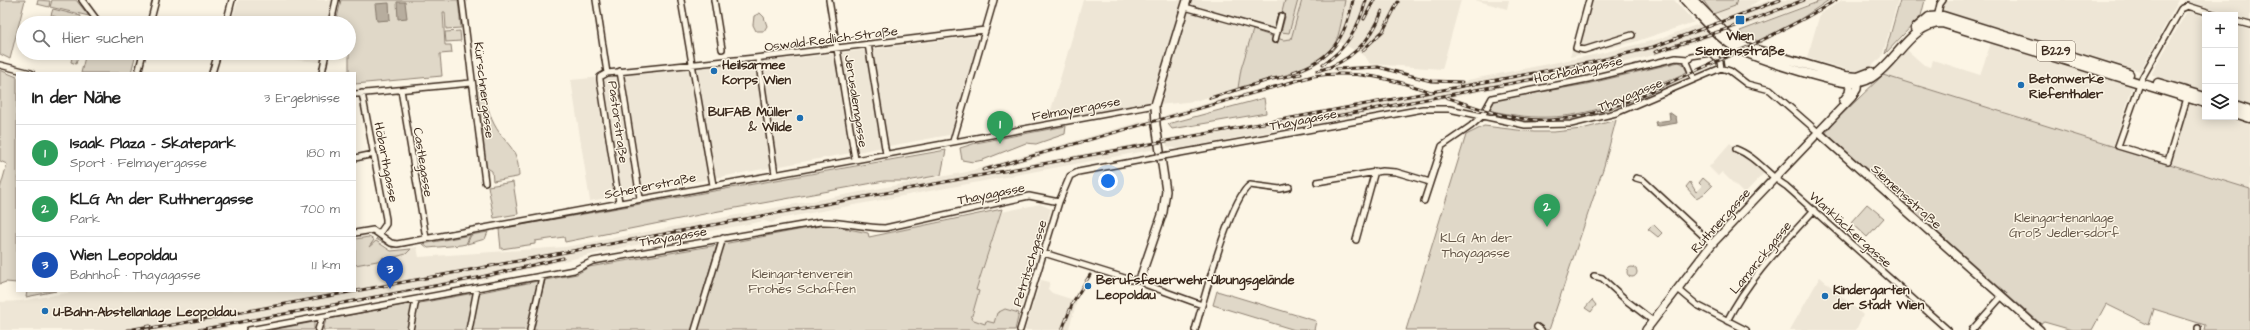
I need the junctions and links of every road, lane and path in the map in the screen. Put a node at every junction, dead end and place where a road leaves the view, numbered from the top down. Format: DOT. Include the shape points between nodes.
graph roads {
  1 [pos="82,0"];
  2 [pos="156,0"];
  3 [pos="232,0"];
  4 [pos="336,0"];
  5 [pos="462,0"];
  6 [pos="596,0"];
  7 [pos="681,0"];
  8 [pos="714,0"];
  9 [pos="829,0"];
  10 [pos="994,0"];
  11 [pos="1589,0"];
  12 [pos="1685,0"];
  13 [pos="1693,0"];
  14 [pos="1943,0"];
  15 [pos="1186,4"];
  16 [pos="2206,12"];
  17 [pos="95,16"];
  18 [pos="152,16"];
  19 [pos="228,16"];
  20 [pos="333,16"];
  21 [pos="1281,16"];
  22 [pos="1937,19"];
  23 [pos="2238,21"];
  24 [pos="2250,25"];
  25 [pos="985,30"];
  26 [pos="1277,33"];
  27 [pos="1632,35"];
  28 [pos="1275,40"];
  29 [pos="868,44"];
  30 [pos="838,48"];
  31 [pos="722,49"];
  32 [pos="1743,49"];
  33 [pos="758,58"];
  34 [pos="141,60"];
  35 [pos="216,60"];
  36 [pos="325,60"];
  37 [pos="1688,60"];
  38 [pos="693,63"];
  39 [pos="0,65"];
  40 [pos="1722,68"];
  41 [pos="27,72"];
  42 [pos="138,72"];
  43 [pos="212,72"];
  44 [pos="322,72"];
  45 [pos="620,72"];
  46 [pos="607,73"];
  47 [pos="1694,79"];
  48 [pos="1855,80"];
  49 [pos="2141,81"];
  50 [pos="471,83"];
  51 [pos="401,90"];
  52 [pos="362,93"];
  53 [pos="356,94"];
  54 [pos="2202,96"];
  55 [pos="2187,98"];
  56 [pos="2202,102"];
  57 [pos="1155,105"];
  58 [pos="2238,107"];
  59 [pos="2250,111"];
  60 [pos="2238,114"];
  61 [pos="1482,116"];
  62 [pos="2250,118"];
  63 [pos="1818,132"];
  64 [pos="953,141"];
  65 [pos="1736,149"];
  66 [pos="374,154"];
  67 [pos="886,154"];
  68 [pos="356,158"];
  69 [pos="855,159"];
  70 [pos="1375,171"];
  71 [pos="775,174"];
  72 [pos="1636,178"];
  73 [pos="1774,179"];
  74 [pos="485,182"];
  75 [pos="1317,182"];
  76 [pos="1430,182"];
  77 [pos="713,185"];
  78 [pos="1289,187"];
  79 [pos="640,198"];
  80 [pos="1424,200"];
  81 [pos="619,202"];
  82 [pos="1059,202"];
  83 [pos="1814,210"];
  84 [pos="356,233"];
  85 [pos="379,234"];
  86 [pos="426,238"];
  87 [pos="723,238"];
  88 [pos="1356,240"];
  89 [pos="1712,244"];
  90 [pos="1044,253"];
  91 [pos="1594,276"];
  92 [pos="542,277"];
  93 [pos="1140,279"];
  94 [pos="1678,288"];
  95 [pos="477,289"];
  96 [pos="2002,296"];
  97 [pos="416,300"];
  98 [pos="1202,305"];
  99 [pos="322,317"];
  100 [pos="1653,321"];
  101 [pos="1727,321"];
  102 [pos="250,330"];
  103 [pos="318,330"];
  104 [pos="410,330"];
  105 [pos="469,330"];
  106 [pos="530,330"];
  107 [pos="695,330"];
  108 [pos="1020,330"];
  109 [pos="1195,330"];
  110 [pos="1646,330"];
  111 [pos="1746,330"];
  112 [pos="1948,330"];
  113 [pos="1972,330"];
  114 [pos="2040,330"];
  1 -- 17 [label="street"];
  2 -- 18 [label="street"];
  3 -- 19 [label="street"];
  4 -- 20 [label="street"];
  5 -- 50 [label="street, Kürschnergasse" via="473,74"];
  6 -- 46 [label="street, Pastorstraße"];
  7 -- 38 [label="street"];
  8 -- 31 [label="street"];
  9 -- 30 [label="street, Jerusalemgasse"];
  10 -- 25 [label="street"];
  11 -- 27 [label="street" via="1576,48 1584,50"];
  12 -- 32 [label="main road" via="1719,35"];
  13 -- 32 [label="main road"];
  14 -- 22 [label="street"];
  15 -- 26 [label="street"];
  15 -- 57 [label="street"];
  16 -- 49 [label="street" via="2184,6"];
  21 -- 26 [label="street"];
  22 -- 48 [label="main road" via="1924,20 1875,70"];
  22 -- 49 [label="main road, B229"];
  23 -- 24 [label="street"];
  25 -- 29 [label="street, Oswald-Redlich-Straße"];
  25 -- 64 [label="street"];
  26 -- 28 [label="street"];
  29 -- 30 [label="street, Oswald-Redlich-Straße"];
  29 -- 67 [label="street"];
  30 -- 33 [label="street, Oswald-Redlich-Straße"];
  30 -- 69 [label="street, Jerusalemgasse"];
  32 -- 48 [label="main road"];
  33 -- 38 [label="street, Oswald-Redlich-Straße"];
  33 -- 71 [label="street"];
  34 -- 42 [label="street"];
  35 -- 43 [label="street"];
  36 -- 44 [label="street"];
  37 -- 40 [label="street, Hochbahngasse" via="1691,56 1709,52 1718,58"];
  37 -- 47 [label="street"];
  37 -- 61 [label="street, Hochbahngasse" via="1676,58 1492,98"];
  38 -- 45 [label="street, Oswald-Redlich-Straße"];
  38 -- 77 [label="street"];
  39 -- 41 [label="street"];
  40 -- 47 [label="street, Thayagasse"];
  40 -- 63 [label="street, Siemensstraße" via="1730,71 1744,83 1774,92"];
  45 -- 46 [label="street, Oswald-Redlich-Straße"];
  45 -- 79 [label="street, Pastorstraße"];
  46 -- 81 [label="street, Pastorstraße" via="600,77 600,80"];
  47 -- 61 [label="street, Thayagasse" via="1621,111 1584,122 1530,126"];
  48 -- 63 [label="street, Ruthnergasse" via="1857,89 1852,97"];
  49 -- 54 [label="main road, B229"];
  49 -- 55 [label="main road, B229"];
  49 -- 55 [label="street" via="2118,146 2168,161"];
  50 -- 51 [label="street"];
  50 -- 74 [label="street, Kürschnergasse"];
  51 -- 52 [label="street"];
  51 -- 86 [label="street, Castlegasse"];
  52 -- 53 [label="street"];
  52 -- 66 [label="street, Höbarthgasse"];
  55 -- 56 [label="main road, B229"];
  57 -- 64 [label="street, Felmayergasse"];
  57 -- 93 [label="street" via="1166,191 1163,212"];
  58 -- 59 [label="main road"];
  60 -- 62 [label="main road"];
  61 -- 76 [label="street" via="1442,146"];
  61 -- 82 [label="street, Thayagasse, bridge" via="1449,109 1416,109 1073,174 1067,179"];
  63 -- 73 [label="street, Ruthnergasse"];
  63 -- 96 [label="street, Siemensstraße"];
  64 -- 67 [label="street, Schererstraße"];
  65 -- 73 [label="street, Wankläckergasse" via="1745,152"];
  66 -- 68 [label="street"];
  66 -- 85 [label="street, Höbarthgasse" via="386,219 386,224"];
  67 -- 69 [label="street, Schererstraße"];
  69 -- 71 [label="street, Schererstraße"];
  70 -- 75 [label="street"];
  70 -- 76 [label="street" via="1392,171"];
  70 -- 88 [label="street"];
  71 -- 77 [label="street, Schererstraße"];
  72 -- 89 [label="street" via="1643,180"];
  73 -- 83 [label="street, Wankläckergasse"];
  73 -- 89 [label="street, Ruthnergasse"];
  76 -- 80 [label="street"];
  77 -- 79 [label="street, Schererstraße"];
  78 -- 98 [label="street" via="1280,189 1250,185 1244,188 1230,219"];
  79 -- 81 [label="street, Schererstraße"];
  81 -- 86 [label="street, Schererstraße"];
  82 -- 87 [label="street, Thayagasse" via="1029,196 895,226 863,227 825,222"];
  82 -- 90 [label="street, Petritschgasse"];
  83 -- 101 [label="street, Lamarckgasse" via="1756,278"];
  83 -- 112 [label="street, Wankläckergasse"];
  84 -- 85 [label="street, Schererstraße" via="370,230"];
  85 -- 86 [label="street, Schererstraße" via="395,244"];
  87 -- 92 [label="street, Thayagasse" via="593,261 577,270"];
  87 -- 107 [label="street"];
  89 -- 94 [label="street, Ruthnergasse"];
  90 -- 93 [label="street" via="1131,280"];
  90 -- 108 [label="street, Petritschgasse"];
  91 -- 100 [label="street" via="1602,278 1626,302"];
  92 -- 95 [label="street, Thayagasse"];
  92 -- 106 [label="street"];
  93 -- 98 [label="street" via="1154,288"];
  94 -- 100 [label="street, Ruthnergasse"];
  94 -- 101 [label="street" via="1697,305"];
  95 -- 97 [label="street, Thayagasse"];
  95 -- 105 [label="street"];
  96 -- 113 [label="street"];
  96 -- 114 [label="street, Siemensstraße"];
  97 -- 99 [label="street, Thayagasse"];
  97 -- 104 [label="street"];
  98 -- 109 [label="street"];
  99 -- 102 [label="street, Thayagasse"];
  99 -- 103 [label="street"];
  100 -- 110 [label="street, Ruthnergasse"];
  101 -- 111 [label="street"];
}
